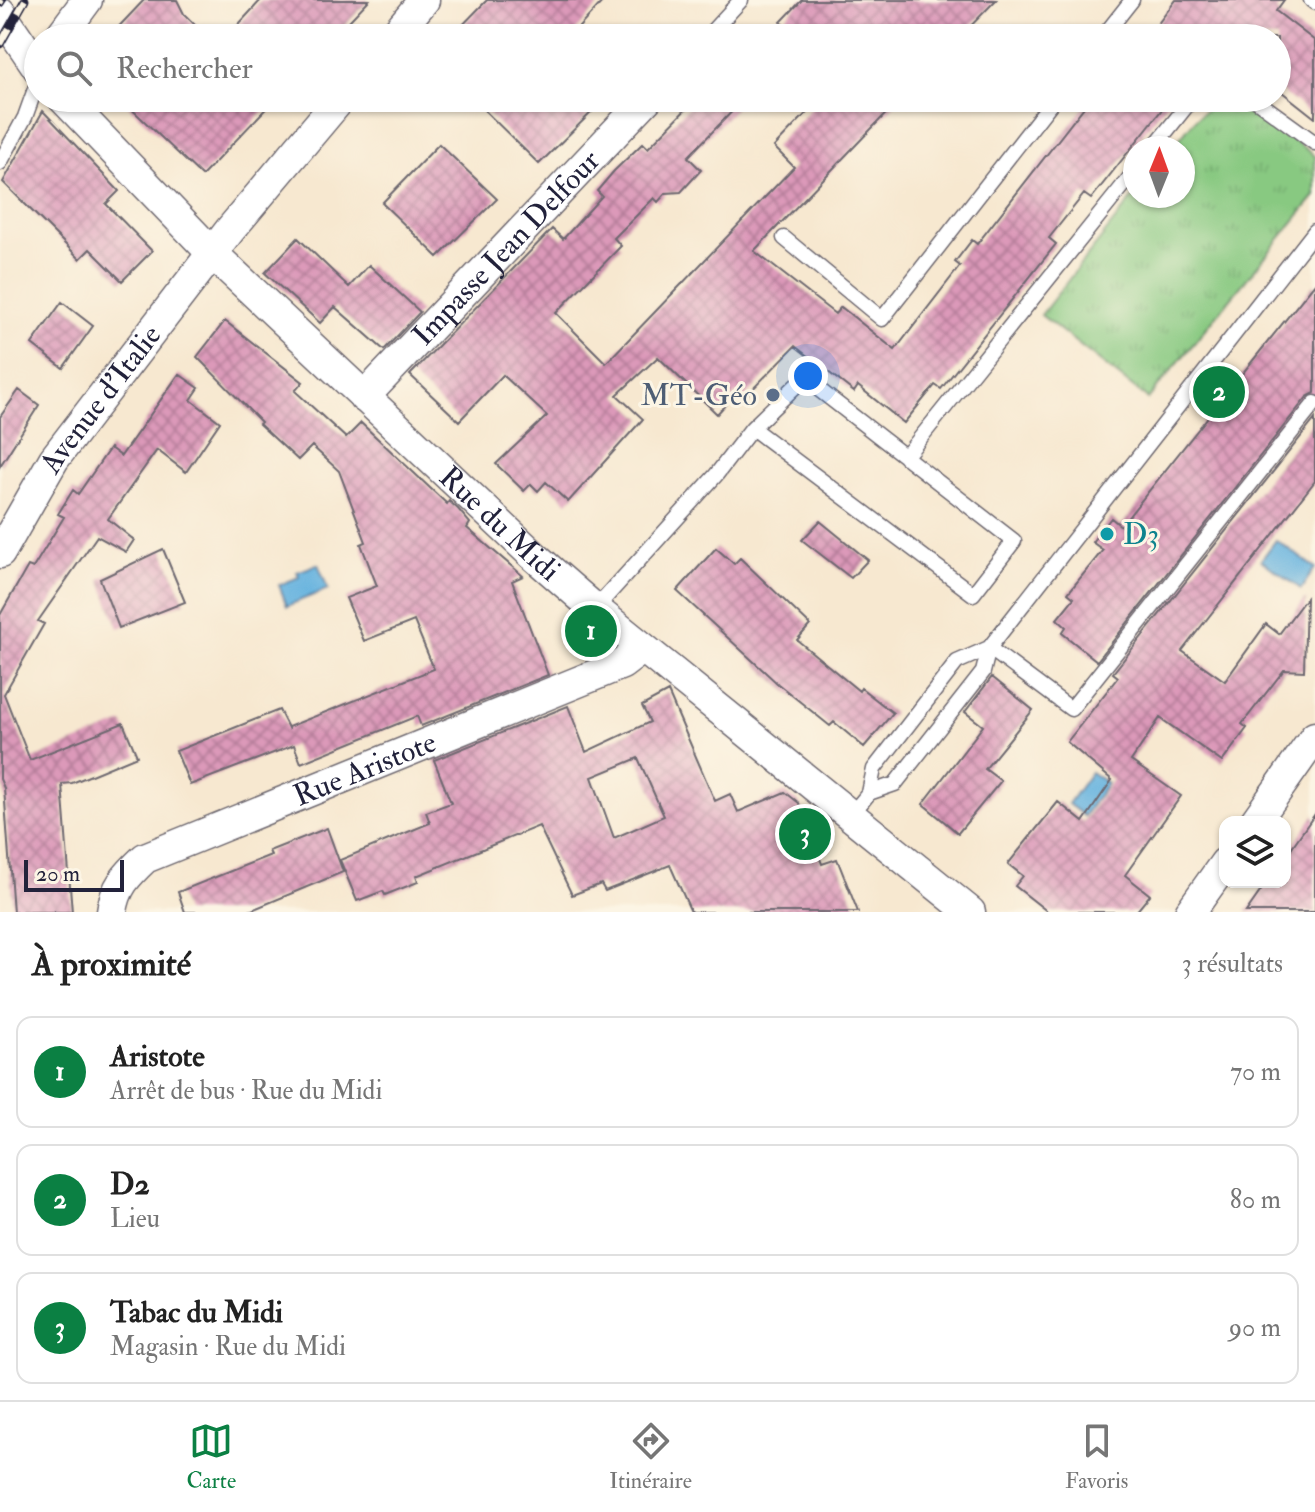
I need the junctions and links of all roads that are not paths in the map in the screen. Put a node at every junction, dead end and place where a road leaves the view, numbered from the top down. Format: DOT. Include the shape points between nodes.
graph roads {
  1 [pos="87,0"];
  2 [pos="424,0"];
  3 [pos="741,0"];
  4 [pos="1132,0"];
  5 [pos="0,12"];
  6 [pos="69,24"];
  7 [pos="404,24"];
  8 [pos="719,24"];
  9 [pos="1113,24"];
  10 [pos="24,47"];
  11 [pos="26,112"];
  12 [pos="76,112"];
  13 [pos="329,112"];
  14 [pos="635,112"];
  15 [pos="1044,112"];
  16 [pos="1182,112"];
  17 [pos="1272,112"];
  18 [pos="1163,136"];
  19 [pos="1315,143"];
  20 [pos="0,163"];
  21 [pos="1123,186"];
  22 [pos="1315,231"];
  23 [pos="784,238"];
  24 [pos="212,253"];
  25 [pos="364,397"];
  26 [pos="1315,403"];
  27 [pos="752,428"];
  28 [pos="905,457"];
  29 [pos="0,553"];
  30 [pos="595,609"];
  31 [pos="643,648"];
  32 [pos="989,648"];
  33 [pos="1315,737"];
  34 [pos="860,804"];
  35 [pos="1259,816"];
  36 [pos="1219,871"];
  37 [pos="112,912"];
  38 [pos="970,912"];
  39 [pos="1190,912"];
  1 -- 6 [label="street"];
  2 -- 7 [label="street"];
  3 -- 8 [label="lane"];
  4 -- 9 [label="lane"];
  5 -- 10 [label="street"];
  11 -- 20 [label="lane"];
  12 -- 24 [label="street, Rue du Midi"];
  13 -- 24 [label="street, Avenue d'Italie"];
  14 -- 25 [label="street, Impasse Jean Delfour"];
  15 -- 23 [label="lane" via="882,319"];
  16 -- 18 [label="lane"];
  17 -- 19 [label="lane"];
  21 -- 28 [label="lane"];
  22 -- 32 [label="lane"];
  24 -- 25 [label="street, Rue du Midi"];
  24 -- 29 [label="street, Avenue d'Italie" via="54,459"];
  25 -- 30 [label="street, Rue du Midi"];
  26 -- 32 [label="lane" via="1071,709"];
  27 -- 28 [label="lane" via="804,378"];
  27 -- 28 [label="lane" via="973,594 1014,541"];
  27 -- 30 [label="lane"];
  30 -- 31 [label="street, Rue du Midi"];
  31 -- 34 [label="street, Rue du Midi"];
  31 -- 37 [label="street, Rue Aristote" via="622,664 145,858 123,878"];
  32 -- 34 [label="lane" via="983,672 895,784"];
  32 -- 34 [label="lane" via="957,662 874,769"];
  33 -- 35 [label="street"];
  34 -- 38 [label="street, Rue du Midi"];
  36 -- 39 [label="street"];
}
